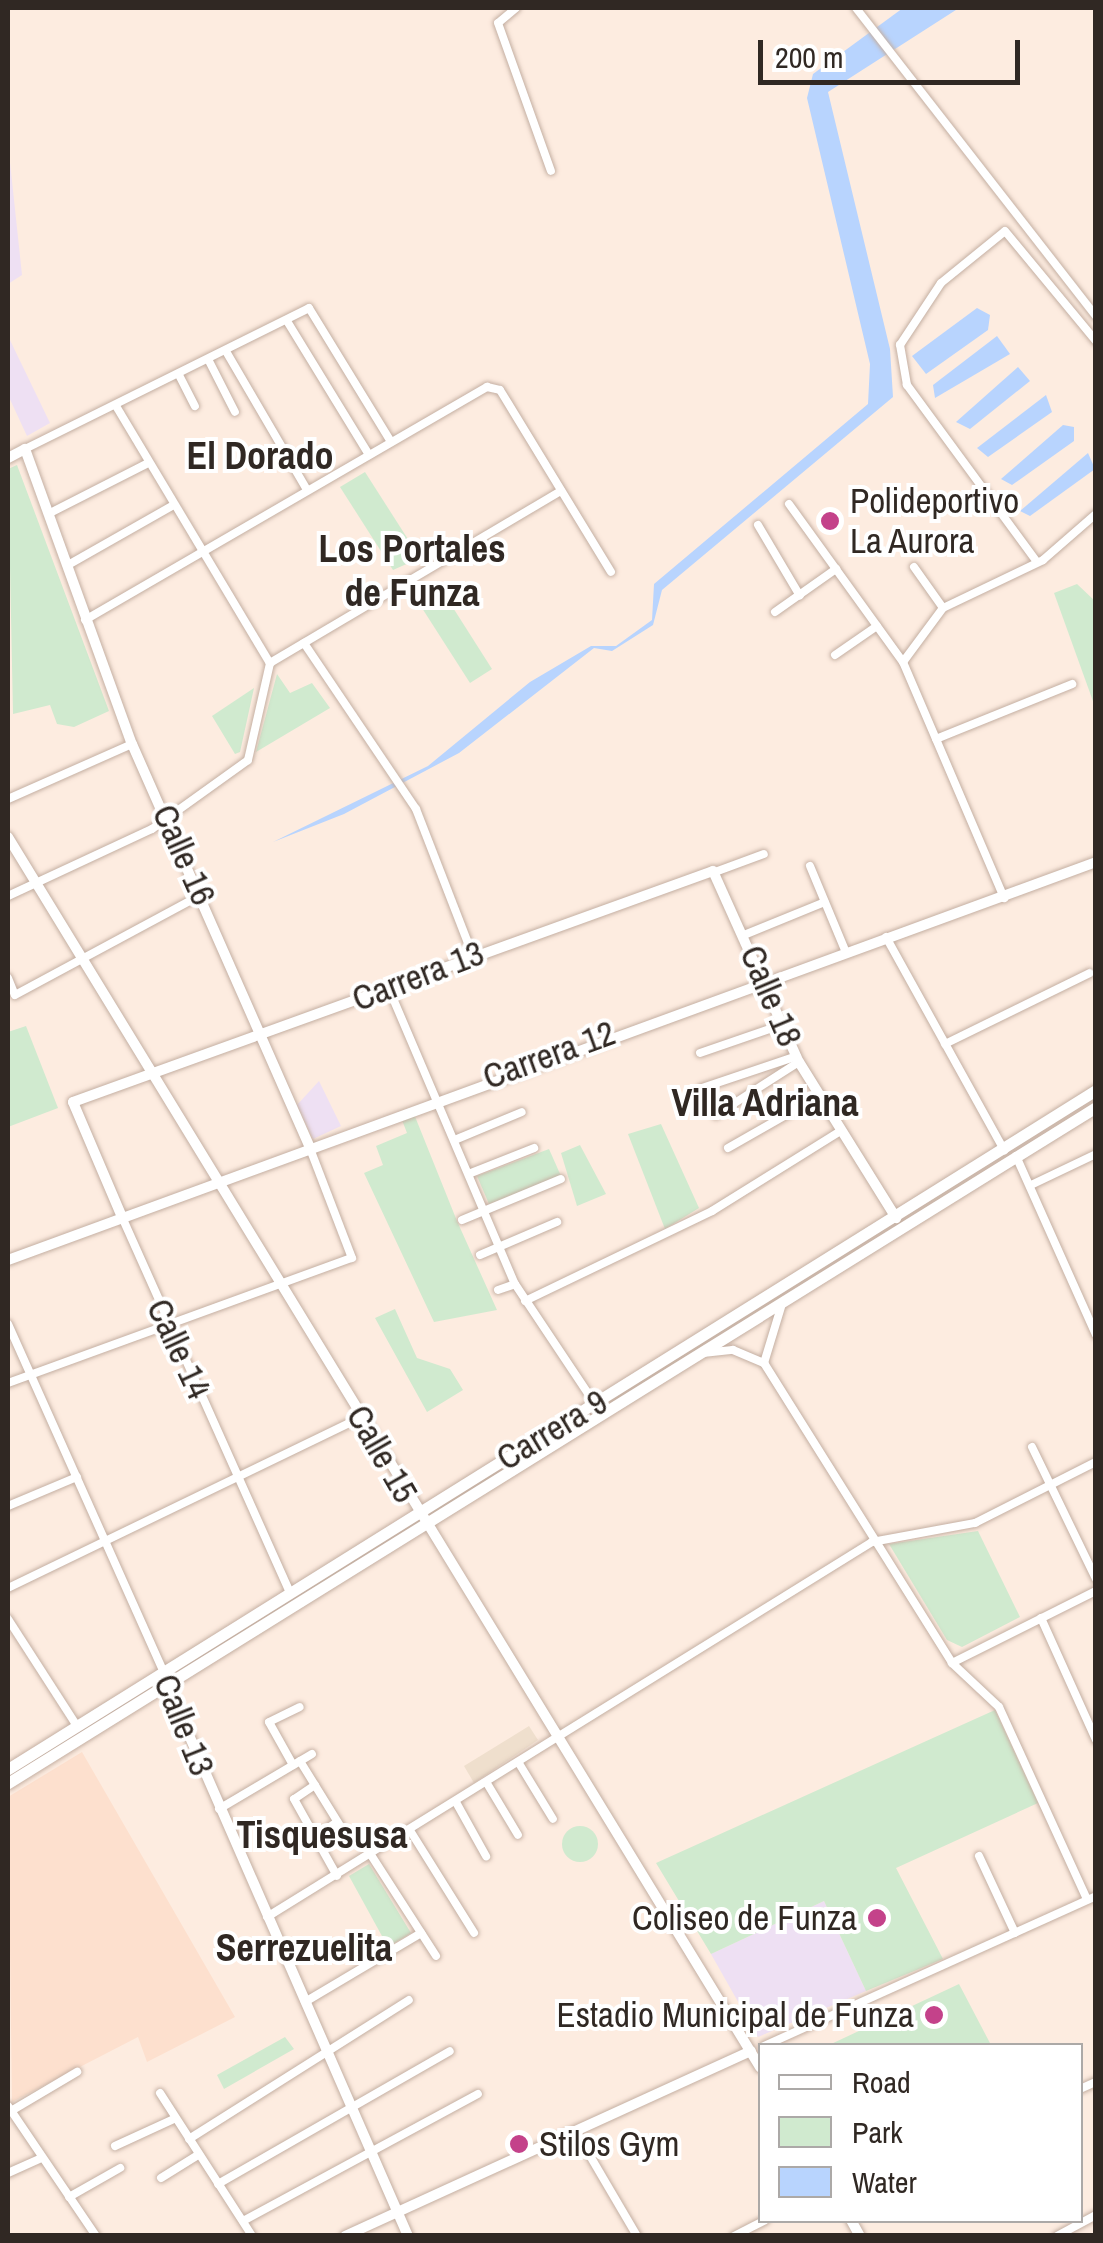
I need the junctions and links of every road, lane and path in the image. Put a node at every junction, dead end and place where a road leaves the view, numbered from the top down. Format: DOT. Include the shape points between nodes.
graph roads {
  1 [pos="516,8"];
  2 [pos="856,8"];
  3 [pos="552,170"];
  4 [pos="1096,316"];
  5 [pos="287,321"];
  6 [pos="1096,341"];
  7 [pos="227,353"];
  8 [pos="209,361"];
  9 [pos="179,375"];
  10 [pos="116,406"];
  11 [pos="194,406"];
  12 [pos="236,412"];
  13 [pos="391,442"];
  14 [pos="25,450"];
  15 [pos="369,455"];
  16 [pos="8,458"];
  17 [pos="146,464"];
  18 [pos="307,490"];
  19 [pos="562,491"];
  20 [pos="788,504"];
  21 [pos="172,506"];
  22 [pos="48,514"];
  23 [pos="1096,514"];
  24 [pos="758,525"];
  25 [pos="200,551"];
  26 [pos="1036,562"];
  27 [pos="68,565"];
  28 [pos="914,566"];
  29 [pos="836,570"];
  30 [pos="611,572"];
  31 [pos="800,596"];
  32 [pos="943,608"];
  33 [pos="776,612"];
  34 [pos="85,620"];
  35 [pos="877,626"];
  36 [pos="304,643"];
  37 [pos="835,656"];
  38 [pos="903,662"];
  39 [pos="270,663"];
  40 [pos="1072,684"];
  41 [pos="936,739"];
  42 [pos="132,744"];
  43 [pos="8,799"];
  44 [pos="166,820"];
  45 [pos="8,837"];
  46 [pos="764,854"];
  47 [pos="1096,862"];
  48 [pos="810,866"];
  49 [pos="715,872"];
  50 [pos="34,882"];
  51 [pos="200,895"];
  52 [pos="8,896"];
  53 [pos="1004,898"];
  54 [pos="825,902"];
  55 [pos="744,935"];
  56 [pos="886,937"];
  57 [pos="845,950"];
  58 [pos="82,954"];
  59 [pos="473,956"];
  60 [pos="1090,973"];
  61 [pos="764,976"];
  62 [pos="8,978"];
  63 [pos="390,989"];
  64 [pos="784,1024"];
  65 [pos="261,1034"];
  66 [pos="945,1044"];
  67 [pos="700,1053"];
  68 [pos="798,1059"];
  69 [pos="153,1073"];
  70 [pos="702,1088"];
  71 [pos="1096,1090"];
  72 [pos="821,1095"];
  73 [pos="436,1096"];
  74 [pos="73,1102"];
  75 [pos="1094,1110"];
  76 [pos="522,1112"];
  77 [pos="716,1115"];
  78 [pos="842,1130"];
  79 [pos="457,1138"];
  80 [pos="309,1146"];
  81 [pos="534,1148"];
  82 [pos="728,1148"];
  83 [pos="1009,1152"];
  84 [pos="1096,1154"];
  85 [pos="471,1173"];
  86 [pos="561,1179"];
  87 [pos="216,1183"];
  88 [pos="1030,1184"];
  89 [pos="486,1210"];
  90 [pos="122,1218"];
  91 [pos="896,1218"];
  92 [pos="462,1220"];
  93 [pos="557,1222"];
  94 [pos="500,1246"];
  95 [pos="480,1255"];
  96 [pos="8,1260"];
  97 [pos="276,1281"];
  98 [pos="514,1284"];
  99 [pos="498,1290"];
  100 [pos="1096,1297"];
  101 [pos="525,1301"];
  102 [pos="784,1302"];
  103 [pos="1083,1303"];
  104 [pos="164,1321"];
  105 [pos="8,1324"];
  106 [pos="1096,1335"];
  107 [pos="700,1354"];
  108 [pos="764,1363"];
  109 [pos="27,1375"];
  110 [pos="8,1383"];
  111 [pos="595,1404"];
  112 [pos="361,1417"];
  113 [pos="1032,1446"];
  114 [pos="1096,1462"];
  115 [pos="76,1477"];
  116 [pos="241,1478"];
  117 [pos="1052,1484"];
  118 [pos="8,1506"];
  119 [pos="420,1519"];
  120 [pos="872,1542"];
  121 [pos="107,1544"];
  122 [pos="1096,1579"];
  123 [pos="8,1588"];
  124 [pos="1096,1591"];
  125 [pos="291,1594"];
  126 [pos="1042,1618"];
  127 [pos="8,1619"];
  128 [pos="952,1663"];
  129 [pos="163,1671"];
  130 [pos="165,1685"];
  131 [pos="300,1707"];
  132 [pos="77,1726"];
  133 [pos="1095,1737"];
  134 [pos="557,1742"];
  135 [pos="312,1754"];
  136 [pos="296,1763"];
  137 [pos="520,1764"];
  138 [pos="8,1770"];
  139 [pos="8,1783"];
  140 [pos="314,1785"];
  141 [pos="488,1785"];
  142 [pos="456,1804"];
  143 [pos="219,1810"];
  144 [pos="553,1819"];
  145 [pos="337,1822"];
  146 [pos="411,1832"];
  147 [pos="518,1835"];
  148 [pos="314,1837"];
  149 [pos="347,1837"];
  150 [pos="371,1855"];
  151 [pos="486,1856"];
  152 [pos="979,1856"];
  153 [pos="337,1876"];
  154 [pos="1092,1898"];
  155 [pos="267,1917"];
  156 [pos="421,1933"];
  157 [pos="474,1933"];
  158 [pos="1015,1933"];
  159 [pos="436,1956"];
  160 [pos="410,2000"];
  161 [pos="304,2003"];
  162 [pos="770,2043"];
  163 [pos="758,2046"];
  164 [pos="758,2048"];
  165 [pos="326,2052"];
  166 [pos="450,2052"];
  167 [pos="77,2072"];
  168 [pos="160,2093"];
  169 [pos="478,2094"];
  170 [pos="350,2108"];
  171 [pos="9,2109"];
  172 [pos="174,2119"];
  173 [pos="576,2132"];
  174 [pos="189,2140"];
  175 [pos="115,2146"];
  176 [pos="198,2155"];
  177 [pos="372,2157"];
  178 [pos="42,2158"];
  179 [pos="120,2168"];
  180 [pos="8,2172"];
  181 [pos="162,2178"];
  182 [pos="218,2184"];
  183 [pos="69,2197"];
  184 [pos="398,2215"];
  185 [pos="243,2221"];
  186 [pos="759,2223"];
  187 [pos="1082,2223"];
  188 [pos="94,2232"];
  189 [pos="80,2236"];
  190 [pos="252,2236"];
  191 [pos="345,2236"];
  192 [pos="408,2236"];
  193 [pos="637,2236"];
  194 [pos="734,2236"];
  195 [pos="1058,2236"];
  1 -- 3 [label="street" via="498,23"];
  2 -- 4 [label="street"];
  5 -- 7 [label="street"];
  5 -- 13 [label="street" via="309,308"];
  5 -- 15 [label="street"];
  6 -- 26 [label="street" via="1005,231 940,283 900,346 907,385"];
  7 -- 8 [label="street"];
  7 -- 18 [label="street"];
  8 -- 9 [label="street"];
  8 -- 12 [label="street"];
  9 -- 10 [label="street"];
  9 -- 11 [label="street"];
  10 -- 14 [label="street"];
  10 -- 17 [label="street"];
  13 -- 15 [label="street"];
  13 -- 19 [label="street" via="487,388 500,390"];
  14 -- 16 [label="main road"];
  14 -- 22 [label="main road, Calle 16"];
  15 -- 18 [label="street"];
  17 -- 21 [label="street"];
  17 -- 22 [label="street"];
  18 -- 25 [label="street"];
  19 -- 30 [label="street"];
  19 -- 36 [label="street"];
  20 -- 29 [label="street"];
  21 -- 25 [label="street"];
  21 -- 27 [label="street"];
  22 -- 27 [label="main road, Calle 16"];
  23 -- 26 [label="street"];
  24 -- 31 [label="street"];
  25 -- 34 [label="street"];
  25 -- 39 [label="street"];
  26 -- 32 [label="street"];
  27 -- 34 [label="main road, Calle 16"];
  28 -- 32 [label="street"];
  29 -- 31 [label="street"];
  29 -- 35 [label="street"];
  31 -- 33 [label="street"];
  32 -- 38 [label="street"];
  34 -- 42 [label="main road, Calle 16"];
  35 -- 37 [label="street"];
  35 -- 38 [label="street"];
  36 -- 39 [label="street"];
  36 -- 59 [label="street" via="402,789"];
  38 -- 41 [label="street"];
  39 -- 44 [label="street" via="248,760"];
  40 -- 41 [label="street"];
  41 -- 53 [label="street"];
  42 -- 43 [label="street"];
  42 -- 44 [label="main road, Calle 16"];
  44 -- 50 [label="street"];
  44 -- 51 [label="main road, Calle 16"];
  45 -- 50 [label="main road, Calle 15"];
  46 -- 49 [label="street, Carrera 13"];
  47 -- 53 [label="main road, Carrera 12"];
  48 -- 54 [label="street"];
  49 -- 55 [label="main road, Calle 18"];
  49 -- 59 [label="main road, Carrera 13"];
  50 -- 52 [label="street"];
  50 -- 58 [label="main road, Calle 15"];
  51 -- 58 [label="street"];
  51 -- 65 [label="main road, Calle 16"];
  53 -- 56 [label="main road, Carrera 12"];
  54 -- 55 [label="street"];
  54 -- 57 [label="street"];
  55 -- 61 [label="main road, Calle 18"];
  56 -- 57 [label="main road, Carrera 12"];
  56 -- 66 [label="street"];
  57 -- 61 [label="main road, Carrera 12"];
  58 -- 62 [label="street" via="15,995"];
  58 -- 69 [label="main road, Calle 15"];
  59 -- 63 [label="main road, Carrera 13"];
  60 -- 66 [label="street"];
  61 -- 64 [label="main road, Calle 18"];
  61 -- 73 [label="main road, Carrera 12"];
  63 -- 65 [label="main road, Carrera 13"];
  63 -- 73 [label="street"];
  64 -- 67 [label="street"];
  64 -- 68 [label="main road, Calle 18"];
  65 -- 69 [label="main road, Carrera 13"];
  65 -- 80 [label="main road, Calle 16"];
  66 -- 83 [label="street"];
  68 -- 70 [label="street"];
  68 -- 72 [label="main road, Calle 18"];
  68 -- 77 [label="street"];
  69 -- 74 [label="main road, Carrera 13"];
  69 -- 87 [label="main road, Calle 15"];
  71 -- 83 [label="main road, Carrera 9"];
  72 -- 78 [label="main road, Calle 18"];
  72 -- 82 [label="street"];
  73 -- 79 [label="street"];
  73 -- 80 [label="main road, Carrera 12"];
  74 -- 90 [label="main road, Calle 14"];
  75 -- 83 [label="main road, Carrera 9"];
  76 -- 79 [label="street"];
  78 -- 91 [label="main road, Calle 18"];
  78 -- 101 [label="street" via="696,1219"];
  79 -- 85 [label="street"];
  80 -- 87 [label="main road, Carrera 12"];
  80 -- 97 [label="street, Calle 16" via="352,1258"];
  81 -- 85 [label="street"];
  83 -- 88 [label="street"];
  83 -- 91 [label="main road, Carrera 9"];
  83 -- 102 [label="main road, Carrera 9"];
  84 -- 88 [label="street"];
  85 -- 89 [label="street"];
  86 -- 89 [label="street"];
  87 -- 90 [label="main road, Carrera 12"];
  87 -- 97 [label="main road, Calle 15"];
  88 -- 103 [label="street"];
  89 -- 92 [label="street"];
  89 -- 94 [label="street"];
  90 -- 96 [label="main road, Carrera 12"];
  90 -- 104 [label="street, Calle 14"];
  91 -- 111 [label="main road, Carrera 9"];
  93 -- 94 [label="street"];
  94 -- 95 [label="street"];
  94 -- 98 [label="street"];
  97 -- 104 [label="street"];
  97 -- 112 [label="main road, Calle 15"];
  98 -- 99 [label="street"];
  98 -- 101 [label="street"];
  100 -- 103 [label="street"];
  101 -- 111 [label="street"];
  102 -- 107 [label="main road, Carrera 9"];
  102 -- 108 [label="street" via="766,1334"];
  103 -- 106 [label="street"];
  104 -- 109 [label="street"];
  104 -- 116 [label="street, Calle 14"];
  105 -- 109 [label="street, Calle 13"];
  107 -- 108 [label="street" via="733,1350"];
  107 -- 119 [label="main road, Carrera 9"];
  108 -- 120 [label="street"];
  109 -- 110 [label="street"];
  109 -- 115 [label="street, Calle 13"];
  111 -- 119 [label="main road, Carrera 9"];
  112 -- 116 [label="street"];
  112 -- 119 [label="main road, Calle 15"];
  113 -- 117 [label="street"];
  114 -- 117 [label="street"];
  115 -- 118 [label="street"];
  115 -- 121 [label="street, Calle 13"];
  116 -- 121 [label="street"];
  116 -- 125 [label="street, Calle 14"];
  117 -- 120 [label="street" via="975,1523"];
  117 -- 122 [label="street"];
  119 -- 125 [label="main road, Carrera 9"];
  119 -- 130 [label="main road, Carrera 9"];
  119 -- 134 [label="main road, Calle 15"];
  120 -- 128 [label="street"];
  120 -- 134 [label="street"];
  121 -- 123 [label="street"];
  121 -- 129 [label="street, Calle 13"];
  124 -- 126 [label="street"];
  125 -- 129 [label="main road, Carrera 9"];
  126 -- 128 [label="street"];
  126 -- 133 [label="street"];
  127 -- 132 [label="street"];
  128 -- 154 [label="street" via="998,1707"];
  129 -- 130 [label="main road, Calle 13"];
  129 -- 132 [label="main road, Carrera 9"];
  130 -- 139 [label="main road, Carrera 9"];
  130 -- 143 [label="main road, Calle 13"];
  131 -- 136 [label="street" via="269,1722"];
  132 -- 138 [label="main road, Carrera 9"];
  134 -- 137 [label="street"];
  134 -- 163 [label="main road, Calle 15"];
  135 -- 136 [label="street"];
  136 -- 140 [label="street"];
  136 -- 143 [label="street"];
  137 -- 141 [label="street"];
  137 -- 144 [label="street"];
  140 -- 145 [label="street"];
  140 -- 148 [label="street" via="294,1799"];
  141 -- 142 [label="street"];
  141 -- 147 [label="street"];
  142 -- 146 [label="street"];
  142 -- 151 [label="street"];
  143 -- 155 [label="main road, Calle 13"];
  145 -- 148 [label="street"];
  145 -- 149 [label="street"];
  146 -- 150 [label="street"];
  146 -- 157 [label="street"];
  148 -- 153 [label="street"];
  150 -- 153 [label="street"];
  150 -- 156 [label="street"];
  152 -- 158 [label="street"];
  153 -- 155 [label="street"];
  154 -- 158 [label="street"];
  155 -- 161 [label="main road, Calle 13"];
  156 -- 159 [label="street"];
  156 -- 161 [label="street"];
  158 -- 162 [label="street"];
  160 -- 165 [label="street"];
  161 -- 165 [label="main road, Calle 13"];
  164 -- 173 [label="main road"];
  165 -- 170 [label="main road, Calle 13"];
  165 -- 174 [label="street"];
  166 -- 170 [label="street"];
  167 -- 171 [label="street"];
  168 -- 172 [label="street"];
  169 -- 177 [label="street"];
  170 -- 177 [label="main road, Calle 13"];
  170 -- 182 [label="street"];
  171 -- 178 [label="street"];
  172 -- 174 [label="street"];
  172 -- 175 [label="street"];
  173 -- 184 [label="main road"];
  173 -- 193 [label="street"];
  174 -- 176 [label="street"];
  176 -- 181 [label="street"];
  176 -- 182 [label="street"];
  177 -- 184 [label="main road, Calle 13"];
  177 -- 185 [label="street"];
  178 -- 180 [label="street"];
  178 -- 183 [label="street"];
  179 -- 183 [label="street"];
  182 -- 185 [label="street"];
  183 -- 188 [label="street"];
  184 -- 191 [label="main road"];
  184 -- 192 [label="main road, Calle 13"];
  185 -- 190 [label="street"];
  186 -- 194 [label="street"];
  187 -- 195 [label="street"];
  188 -- 189 [label="street"];
}
